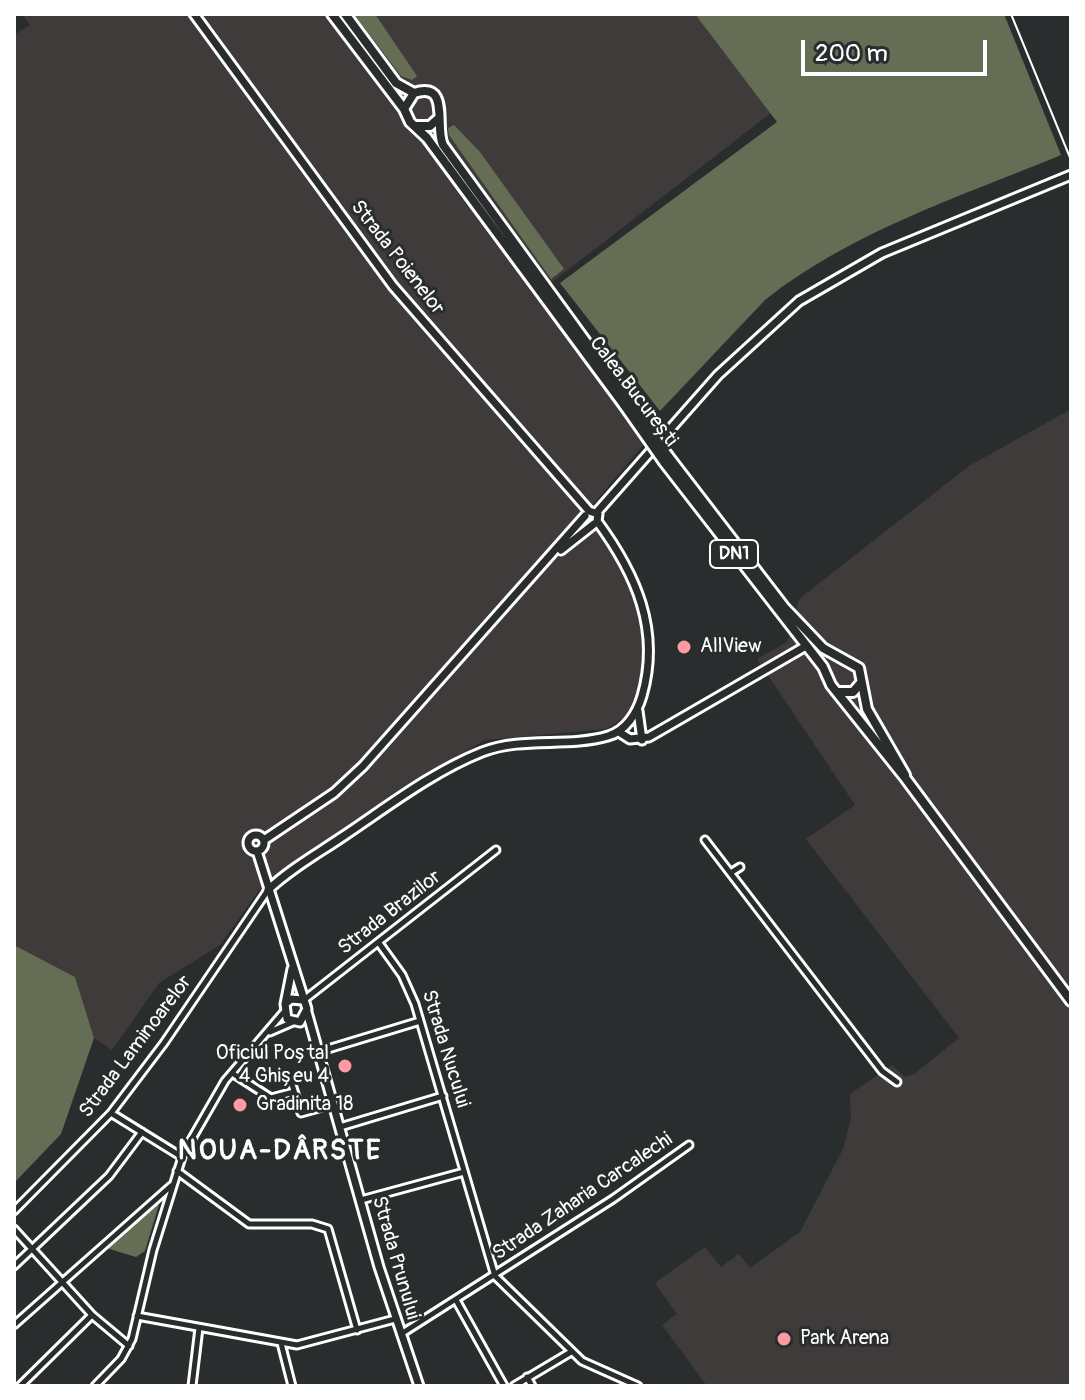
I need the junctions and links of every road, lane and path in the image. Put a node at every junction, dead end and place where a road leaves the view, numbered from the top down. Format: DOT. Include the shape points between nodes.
graph roads {
  1 [pos="194,14"];
  2 [pos="332,14"];
  3 [pos="345,14"];
  4 [pos="414,93"];
  5 [pos="404,109"];
  6 [pos="439,118"];
  7 [pos="413,125"];
  8 [pos="1071,175"];
  9 [pos="626,403"];
  10 [pos="666,459"];
  11 [pos="592,517"];
  12 [pos="806,646"];
  13 [pos="847,661"];
  14 [pos="829,676"];
  15 [pos="860,684"];
  16 [pos="838,692"];
  17 [pos="640,704"];
  18 [pos="619,732"];
  19 [pos="642,740"];
  20 [pos="906,779"];
  21 [pos="264,840"];
  22 [pos="705,840"];
  23 [pos="496,850"];
  24 [pos="257,851"];
  25 [pos="740,867"];
  26 [pos="732,872"];
  27 [pos="268,890"];
  28 [pos="379,943"];
  29 [pos="292,967"];
  30 [pos="302,1001"];
  31 [pos="1071,1001"];
  32 [pos="284,1008"];
  33 [pos="307,1012"];
  34 [pos="420,1021"];
  35 [pos="295,1022"];
  36 [pos="862,1031"];
  37 [pos="853,1032"];
  38 [pos="262,1036"];
  39 [pos="864,1046"];
  40 [pos="873,1046"];
  41 [pos="318,1052"];
  42 [pos="232,1073"];
  43 [pos="290,1078"];
  44 [pos="897,1082"];
  45 [pos="294,1092"];
  46 [pos="443,1096"];
  47 [pos="333,1104"];
  48 [pos="111,1113"];
  49 [pos="340,1127"];
  50 [pos="142,1132"];
  51 [pos="689,1145"];
  52 [pos="182,1157"];
  53 [pos="177,1171"];
  54 [pos="464,1172"];
  55 [pos="171,1186"];
  56 [pos="361,1200"];
  57 [pos="14,1211"];
  58 [pos="14,1229"];
  59 [pos="33,1250"];
  60 [pos="14,1266"];
  61 [pos="495,1276"];
  62 [pos="63,1283"];
  63 [pos="456,1300"];
  64 [pos="92,1315"];
  65 [pos="137,1316"];
  66 [pos="395,1319"];
  67 [pos="14,1325"];
  68 [pos="199,1328"];
  69 [pos="357,1330"];
  70 [pos="400,1335"];
  71 [pos="281,1343"];
  72 [pos="129,1346"];
  73 [pos="571,1352"];
  74 [pos="527,1377"];
  75 [pos="20,1386"];
  76 [pos="95,1386"];
  77 [pos="192,1386"];
  78 [pos="292,1386"];
  79 [pos="419,1386"];
  80 [pos="504,1386"];
  81 [pos="514,1386"];
  82 [pos="532,1386"];
  83 [pos="638,1386"];
  1 -- 11 [label="street, Strada Poienelor" via="393,286"];
  2 -- 5 [label="main road, Calea București / DN1"];
  3 -- 4 [label="main road, Calea București / DN1" via="396,83"];
  4 -- 5 [label="main road"];
  4 -- 6 [label="main road, Calea București / DN1" via="436,96"];
  5 -- 7 [label="main road, Calea București / DN1"];
  6 -- 7 [label="main road" via="430,126"];
  6 -- 9 [label="main road, Calea București / DN1" via="443,145"];
  7 -- 9 [label="main road, Calea București / DN1"];
  8 -- 11 [label="street" via="882,253 799,301 718,375"];
  9 -- 10 [label="main road, Calea București / DN1, bridge"];
  10 -- 12 [label="main road, Calea București / DN1"];
  10 -- 13 [label="main road, Calea București / DN1" via="784,607 823,648"];
  11 -- 17 [label="street, Strada Poienelor" via="622,558 644,607 648,668"];
  11 -- 21 [label="street" via="363,766 334,793"];
  12 -- 14 [label="main road, Calea București / DN1"];
  12 -- 19 [label="street"];
  13 -- 14 [label="main road" via="832,667"];
  13 -- 15 [label="main road, Calea București / DN1" via="859,668"];
  14 -- 16 [label="main road, Calea București / DN1"];
  15 -- 16 [label="main road" via="848,694"];
  15 -- 20 [label="main road, Calea București / DN1" via="867,709"];
  16 -- 20 [label="main road, Calea București / DN1"];
  17 -- 18 [label="street, Strada Poienelor"];
  17 -- 19 [label="street"];
  18 -- 19 [label="street"];
  18 -- 27 [label="street" via="480,753 414,788"];
  20 -- 31 [label="main road, Calea București / DN1"];
  21 -- 24 [label="street"];
  21 -- 24 [label="street" via="257,835 248,840"];
  22 -- 26 [label="street"];
  23 -- 28 [label="street, Strada Brazilor"];
  24 -- 27 [label="street"];
  25 -- 26 [label="street"];
  26 -- 37 [label="street"];
  27 -- 29 [label="street"];
  27 -- 48 [label="street, Strada Laminoarelor"];
  28 -- 30 [label="street, Strada Brazilor"];
  28 -- 34 [label="street, Strada Nucului" via="409,987"];
  29 -- 30 [label="street"];
  29 -- 32 [label="street"];
  30 -- 32 [label="street" via="295,998"];
  30 -- 33 [label="street, Strada Prunului"];
  32 -- 35 [label="street, Strada Prunului"];
  32 -- 38 [label="street"];
  33 -- 35 [label="street"];
  33 -- 41 [label="street, Strada Prunului"];
  34 -- 41 [label="street"];
  34 -- 46 [label="street, Strada Nucului"];
  35 -- 38 [label="street"];
  35 -- 41 [label="street, Strada Prunului"];
  36 -- 37 [label="street"];
  37 -- 39 [label="street"];
  38 -- 42 [label="street"];
  39 -- 40 [label="street"];
  39 -- 44 [label="street"];
  41 -- 47 [label="street, Strada Prunului"];
  42 -- 45 [label="street" via="271,1098"];
  42 -- 52 [label="street"];
  43 -- 45 [label="street"];
  45 -- 47 [label="street" via="301,1113"];
  46 -- 49 [label="street"];
  46 -- 54 [label="street, Strada Nucului"];
  47 -- 49 [label="street, Strada Prunului"];
  48 -- 50 [label="street"];
  48 -- 57 [label="street, Strada Laminoarelor"];
  49 -- 56 [label="street, Strada Prunului"];
  50 -- 52 [label="street"];
  50 -- 59 [label="street" via="109,1176"];
  51 -- 61 [label="street, Strada Zaharia Carcalechi"];
  52 -- 53 [label="street"];
  53 -- 55 [label="street"];
  53 -- 69 [label="street" via="249,1224 328,1229"];
  54 -- 56 [label="street"];
  54 -- 61 [label="street, Strada Nucului"];
  55 -- 62 [label="street"];
  55 -- 65 [label="street"];
  56 -- 66 [label="street, Strada Prunului"];
  58 -- 59 [label="street"];
  59 -- 60 [label="street"];
  59 -- 62 [label="street"];
  61 -- 63 [label="street, Strada Prunului"];
  61 -- 73 [label="street, Strada Nucului" via="544,1319"];
  62 -- 64 [label="street"];
  62 -- 67 [label="street"];
  63 -- 70 [label="street, Strada Prunului"];
  63 -- 80 [label="street"];
  64 -- 72 [label="street"];
  64 -- 75 [label="street"];
  65 -- 68 [label="street"];
  65 -- 72 [label="street"];
  66 -- 69 [label="street"];
  66 -- 70 [label="street, Strada Prunului"];
  68 -- 71 [label="street"];
  68 -- 77 [label="street"];
  69 -- 71 [label="street" via="304,1344"];
  70 -- 79 [label="street, Strada Prunului"];
  71 -- 78 [label="street"];
  72 -- 76 [label="street"];
  73 -- 74 [label="street"];
  73 -- 83 [label="street, Strada Nucului"];
  74 -- 81 [label="street"];
  74 -- 82 [label="street"];
}
